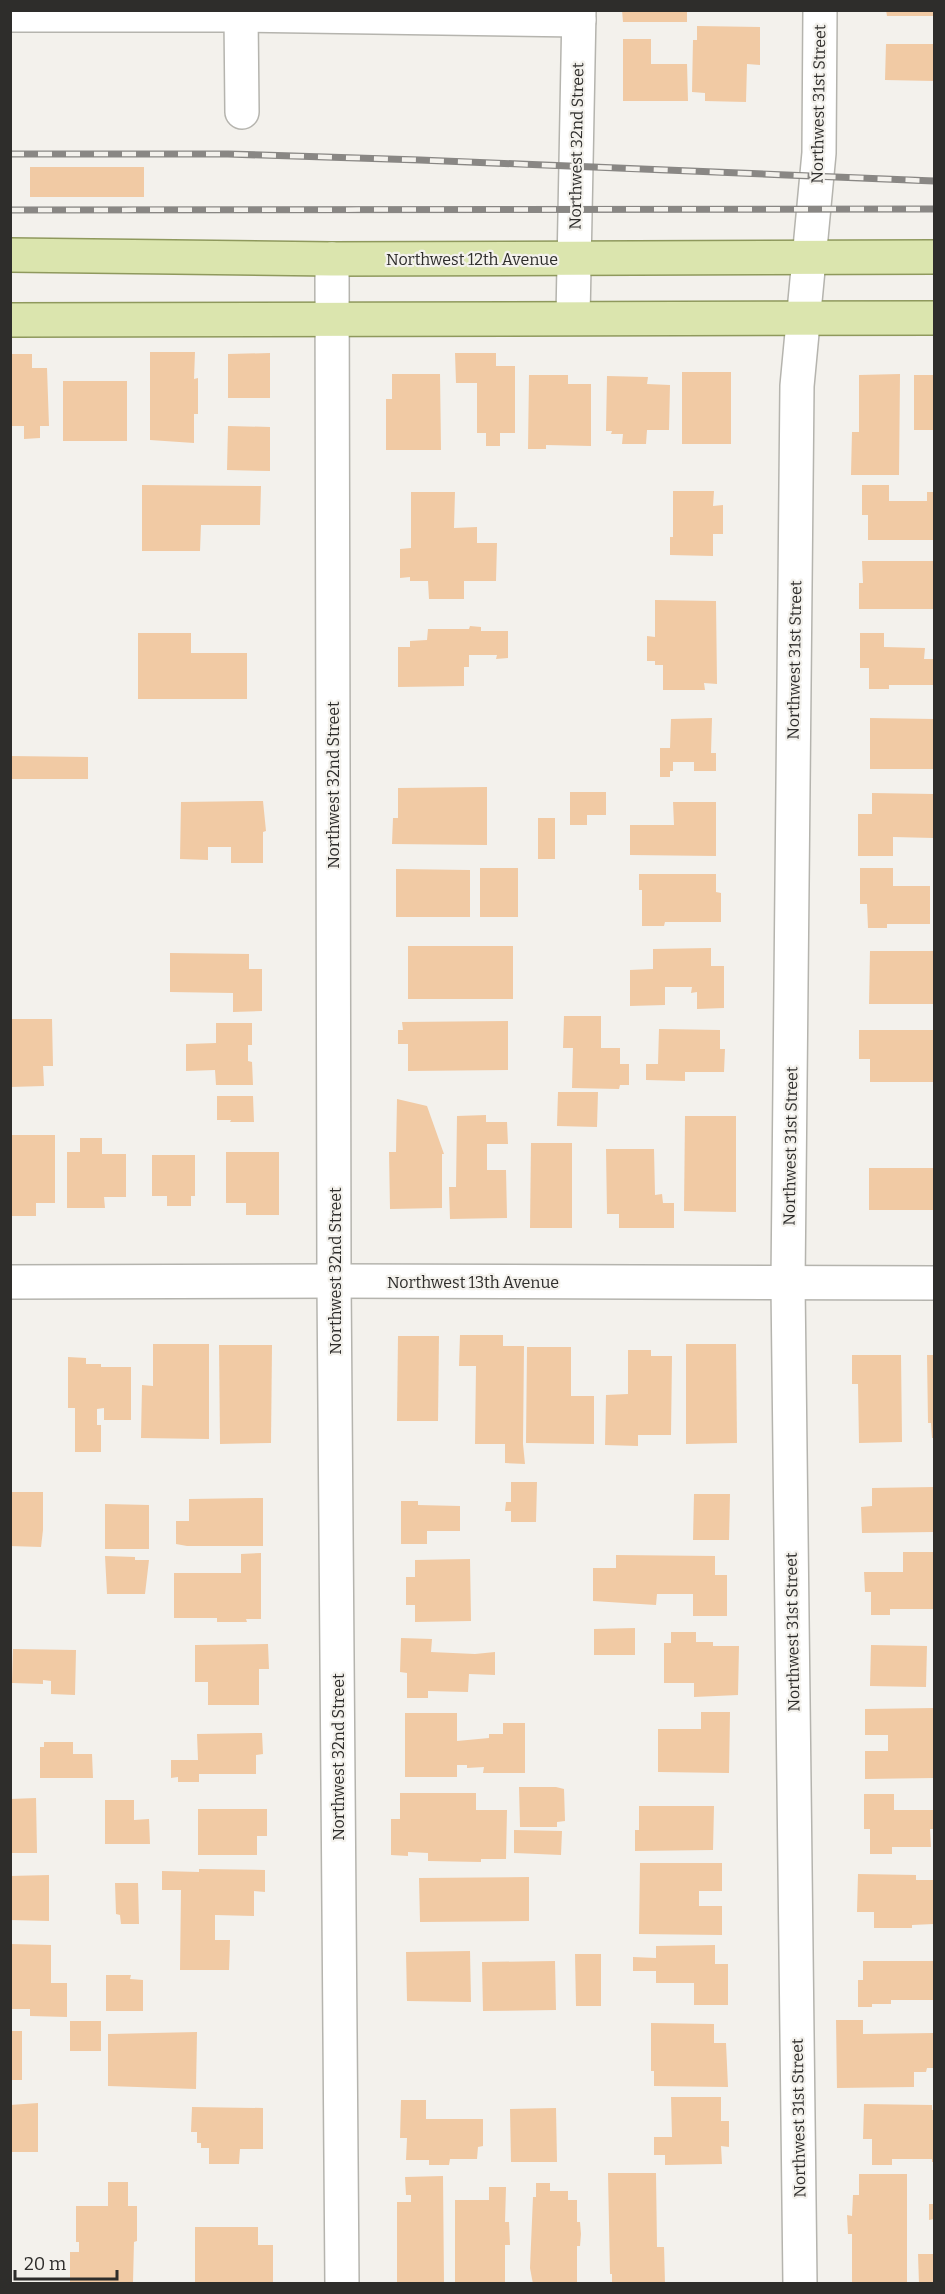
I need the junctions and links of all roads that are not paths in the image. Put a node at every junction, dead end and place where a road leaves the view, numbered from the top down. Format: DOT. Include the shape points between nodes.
graph roads {
  1 [pos="820,10"];
  2 [pos="10,15"];
  3 [pos="241,15"];
  4 [pos="579,15"];
  5 [pos="242,112"];
  6 [pos="10,255"];
  7 [pos="809,256"];
  8 [pos="934,257"];
  9 [pos="573,258"];
  10 [pos="332,259"];
  11 [pos="573,317"];
  12 [pos="332,318"];
  13 [pos="802,318"];
  14 [pos="934,318"];
  15 [pos="10,320"];
  16 [pos="334,1281"];
  17 [pos="10,1282"];
  18 [pos="934,1283"];
  19 [pos="788,1284"];
  20 [pos="342,2283"];
  21 [pos="800,2283"];
  1 -- 7 [label="street, Northwest 31st Street" via="819,153"];
  2 -- 3 [label="street"];
  3 -- 4 [label="street"];
  3 -- 5 [label="street"];
  4 -- 9 [label="street, Northwest 32nd Street"];
  6 -- 10 [label="main road, Northwest 12th Avenue"];
  7 -- 8 [label="main road, Northwest 12th Avenue"];
  7 -- 9 [label="main road, Northwest 12th Avenue"];
  7 -- 13 [label="street, Northwest 31st Street"];
  9 -- 10 [label="main road, Northwest 12th Avenue"];
  9 -- 11 [label="street, Northwest 32nd Street"];
  10 -- 12 [label="street, Northwest 32nd Street"];
  11 -- 12 [label="main road"];
  11 -- 13 [label="main road"];
  12 -- 15 [label="main road"];
  12 -- 16 [label="street, Northwest 32nd Street"];
  13 -- 14 [label="main road"];
  13 -- 19 [label="street, Northwest 31st Street" via="797,386"];
  16 -- 17 [label="street, Northwest 13th Avenue"];
  16 -- 19 [label="street, Northwest 13th Avenue"];
  16 -- 20 [label="street, Northwest 32nd Street"];
  18 -- 19 [label="street, Northwest 13th Avenue"];
  19 -- 21 [label="street, Northwest 31st Street"];
}
